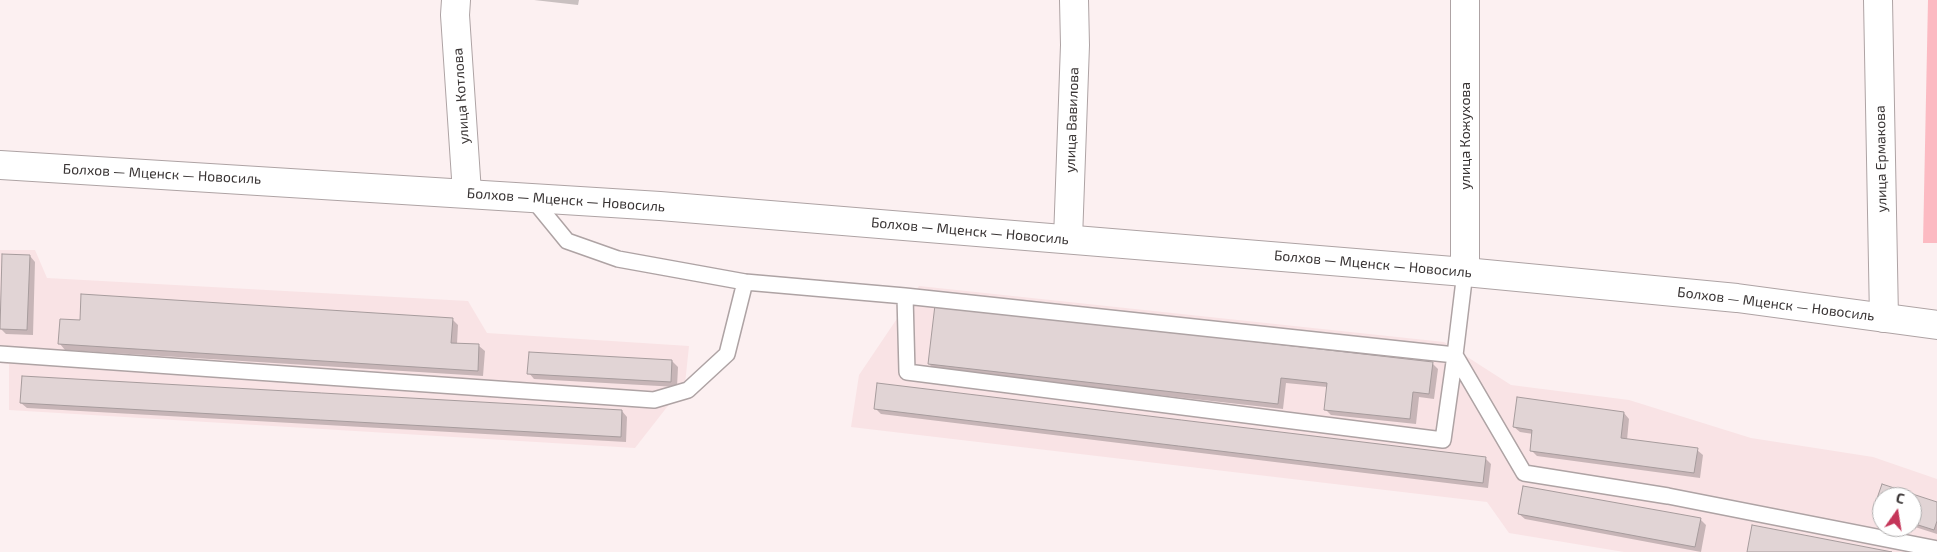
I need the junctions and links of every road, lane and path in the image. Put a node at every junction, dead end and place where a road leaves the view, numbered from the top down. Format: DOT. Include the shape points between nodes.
graph roads {
  1 [pos="456,0"];
  2 [pos="1074,0"];
  3 [pos="1465,0"];
  4 [pos="1878,0"];
  5 [pos="0,164"];
  6 [pos="468,193"];
  7 [pos="531,197"];
  8 [pos="1068,239"];
  9 [pos="1465,272"];
  10 [pos="746,282"];
  11 [pos="905,296"];
  12 [pos="1884,318"];
  13 [pos="1937,325"];
  14 [pos="0,354"];
  15 [pos="1455,356"];
  16 [pos="1937,549"];
  1 -- 6 [label="main road, улица Котлова"];
  2 -- 8 [label="main road, улица Вавилова"];
  3 -- 9 [label="main road, улица Кожухова"];
  4 -- 12 [label="main road, улица Ермакова"];
  5 -- 6 [label="main road, Болхов — Мценск — Новосиль"];
  6 -- 7 [label="main road, Болхов — Мценск — Новосиль"];
  7 -- 8 [label="main road, Болхов — Мценск — Новосиль"];
  7 -- 10 [label="lane" via="567,241 618,259"];
  8 -- 9 [label="main road, Болхов — Мценск — Новосиль"];
  9 -- 12 [label="main road, Болхов — Мценск — Новосиль" via="1737,298"];
  9 -- 15 [label="lane"];
  10 -- 11 [label="lane"];
  10 -- 14 [label="lane" via="726,354 688,390 654,400"];
  11 -- 15 [label="lane"];
  11 -- 15 [label="lane" via="907,372 1443,440"];
  12 -- 13 [label="main road, Болхов — Мценск — Новосиль"];
  15 -- 16 [label="lane" via="1524,473 1668,496"];
}
